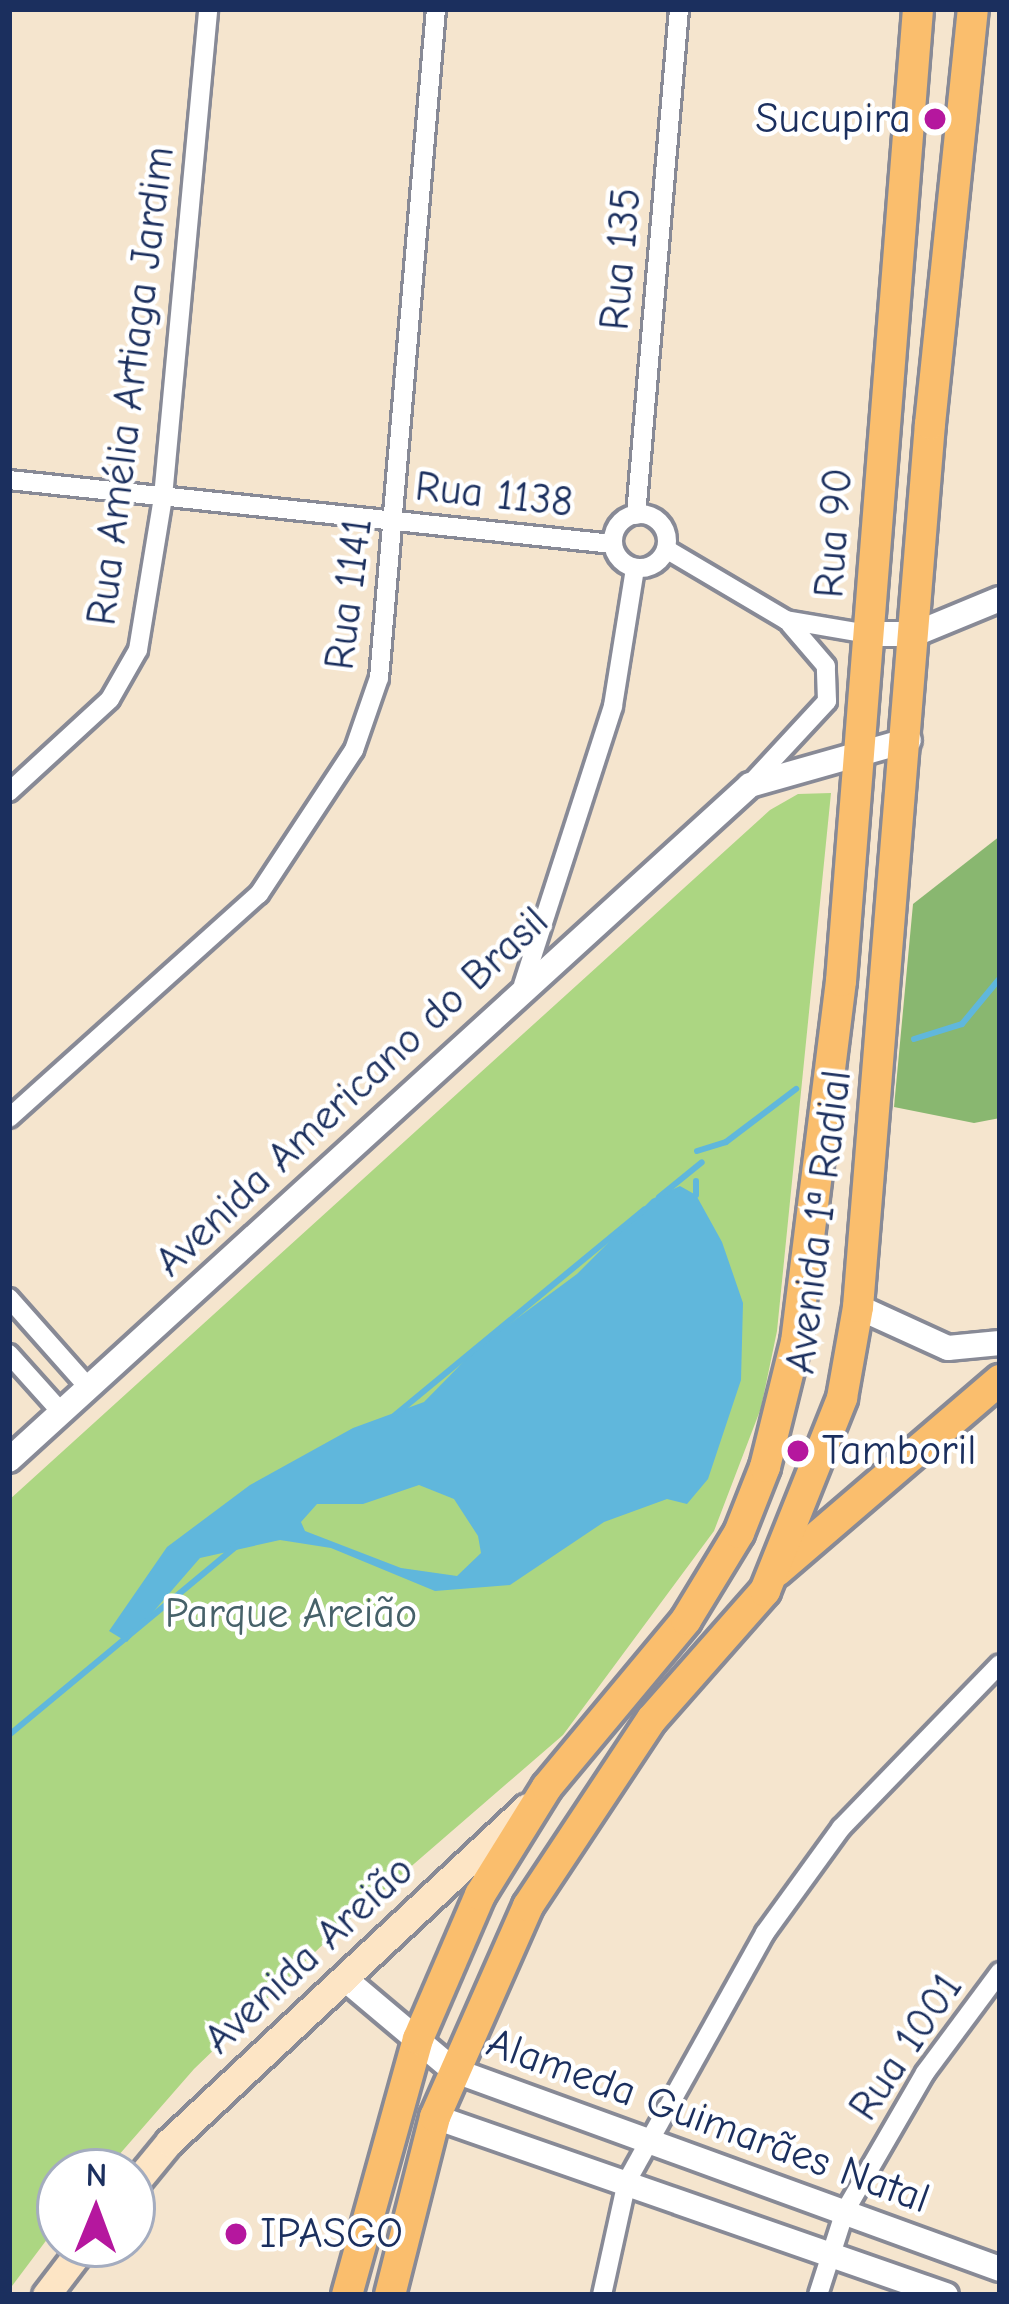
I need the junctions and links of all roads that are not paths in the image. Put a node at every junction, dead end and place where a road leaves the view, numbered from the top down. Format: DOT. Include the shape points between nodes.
graph roads {
  1 [pos="208,9"];
  2 [pos="436,9"];
  3 [pos="679,9"];
  4 [pos="918,9"];
  5 [pos="973,9"];
  6 [pos="9,480"];
  7 [pos="164,497"];
  8 [pos="636,515"];
  9 [pos="394,520"];
  10 [pos="613,544"];
  11 [pos="666,549"];
  12 [pos="635,568"];
  13 [pos="1000,599"];
  14 [pos="786,620"];
  15 [pos="869,634"];
  16 [pos="915,634"];
  17 [pos="909,740"];
  18 [pos="860,755"];
  19 [pos="750,785"];
  20 [pos="9,792"];
  21 [pos="523,985"];
  22 [pos="882,1047"];
  23 [pos="832,1064"];
  24 [pos="9,1118"];
  25 [pos="9,1298"];
  26 [pos="858,1307"];
  27 [pos="1000,1343"];
  28 [pos="9,1354"];
  29 [pos="1000,1380"];
  30 [pos="88,1387"];
  31 [pos="62,1413"];
  32 [pos="9,1460"];
  33 [pos="777,1570"];
  34 [pos="1000,1664"];
  35 [pos="547,1787"];
  36 [pos="1000,1972"];
  37 [pos="345,1979"];
  38 [pos="418,2038"];
  39 [pos="453,2070"];
  40 [pos="436,2117"];
  41 [pos="645,2140"];
  42 [pos="156,2159"];
  43 [pos="627,2181"];
  44 [pos="845,2211"];
  45 [pos="829,2252"];
  46 [pos="67,2268"];
  47 [pos="1000,2270"];
  48 [pos="46,2295"];
  49 [pos="347,2295"];
  50 [pos="390,2295"];
  51 [pos="602,2295"];
  52 [pos="818,2295"];
  53 [pos="946,2295"];
  1 -- 7 [label="street, Rua Amélia Artiaga Jardim"];
  2 -- 9 [label="street, Rua 1141"];
  3 -- 8 [label="street, Rua 135"];
  4 -- 15 [label="main road, Rua 90"];
  5 -- 16 [label="main road, Rua 90"];
  6 -- 7 [label="street, Rua 1138"];
  7 -- 9 [label="street, Rua 1138"];
  7 -- 20 [label="street, Rua Amélia Artiaga Jardim" via="138,650 110,700"];
  8 -- 10 [label="street" via="618,526"];
  8 -- 11 [label="street" via="659,521"];
  9 -- 10 [label="street, Rua 1138"];
  9 -- 24 [label="street, Rua 1141" via="379,678 354,750 304,835 259,894"];
  10 -- 12 [label="street"];
  11 -- 12 [label="street" via="654,565"];
  11 -- 14 [label="street"];
  12 -- 21 [label="street" via="613,706"];
  13 -- 16 [label="street"];
  14 -- 15 [label="street"];
  14 -- 19 [label="street, Avenida Americano do Brasil" via="826,666 830,684 819,716"];
  15 -- 16 [label="street"];
  15 -- 18 [label="main road, Rua 90"];
  16 -- 17 [label="main road, Rua 90"];
  17 -- 18 [label="street, Avenida Americano do Brasil"];
  17 -- 22 [label="main road, Rua 90"];
  18 -- 19 [label="street, Avenida Americano do Brasil"];
  18 -- 23 [label="main road, Rua 90"];
  19 -- 21 [label="street, Avenida Americano do Brasil"];
  21 -- 30 [label="street, Avenida Americano do Brasil"];
  22 -- 26 [label="main road, Avenida 1ª Radial"];
  23 -- 35 [label="main road, Avenida 1ª Radial" via="796,1342 748,1511 686,1620"];
  25 -- 30 [label="street"];
  26 -- 27 [label="street" via="948,1348"];
  26 -- 33 [label="main road, Avenida 1ª Radial" via="842,1398"];
  28 -- 31 [label="street"];
  29 -- 33 [label="main road"];
  30 -- 31 [label="street, Avenida Americano do Brasil"];
  31 -- 32 [label="street, Avenida Americano do Brasil"];
  33 -- 39 [label="main road, Avenida 1ª Radial" via="652,1718 584,1816 528,1906"];
  34 -- 41 [label="street" via="841,1828 765,1933"];
  35 -- 37 [label="main road, Avenida Areião"];
  35 -- 38 [label="main road, Avenida 1ª Radial" via="480,1895"];
  36 -- 44 [label="street, Rua 1001" via="925,2074"];
  37 -- 38 [label="street, Alameda Guimarães Natal"];
  37 -- 42 [label="main road, Avenida Areião"];
  38 -- 39 [label="street, Alameda Guimarães Natal"];
  38 -- 49 [label="main road, Avenida 1ª Radial"];
  39 -- 40 [label="main road, Avenida 1ª Radial"];
  39 -- 41 [label="street, Alameda Guimarães Natal"];
  40 -- 43 [label="street, Alameda Guimarães Natal"];
  40 -- 50 [label="main road, Avenida 1ª Radial"];
  41 -- 43 [label="street"];
  41 -- 44 [label="street, Alameda Guimarães Natal"];
  43 -- 45 [label="street, Alameda Guimarães Natal"];
  43 -- 51 [label="street"];
  44 -- 45 [label="street, Rua 1001"];
  44 -- 47 [label="street, Alameda Guimarães Natal"];
  45 -- 52 [label="street, Rua 1001"];
  45 -- 53 [label="street, Alameda Guimarães Natal"];
  46 -- 48 [label="main road"];
}
